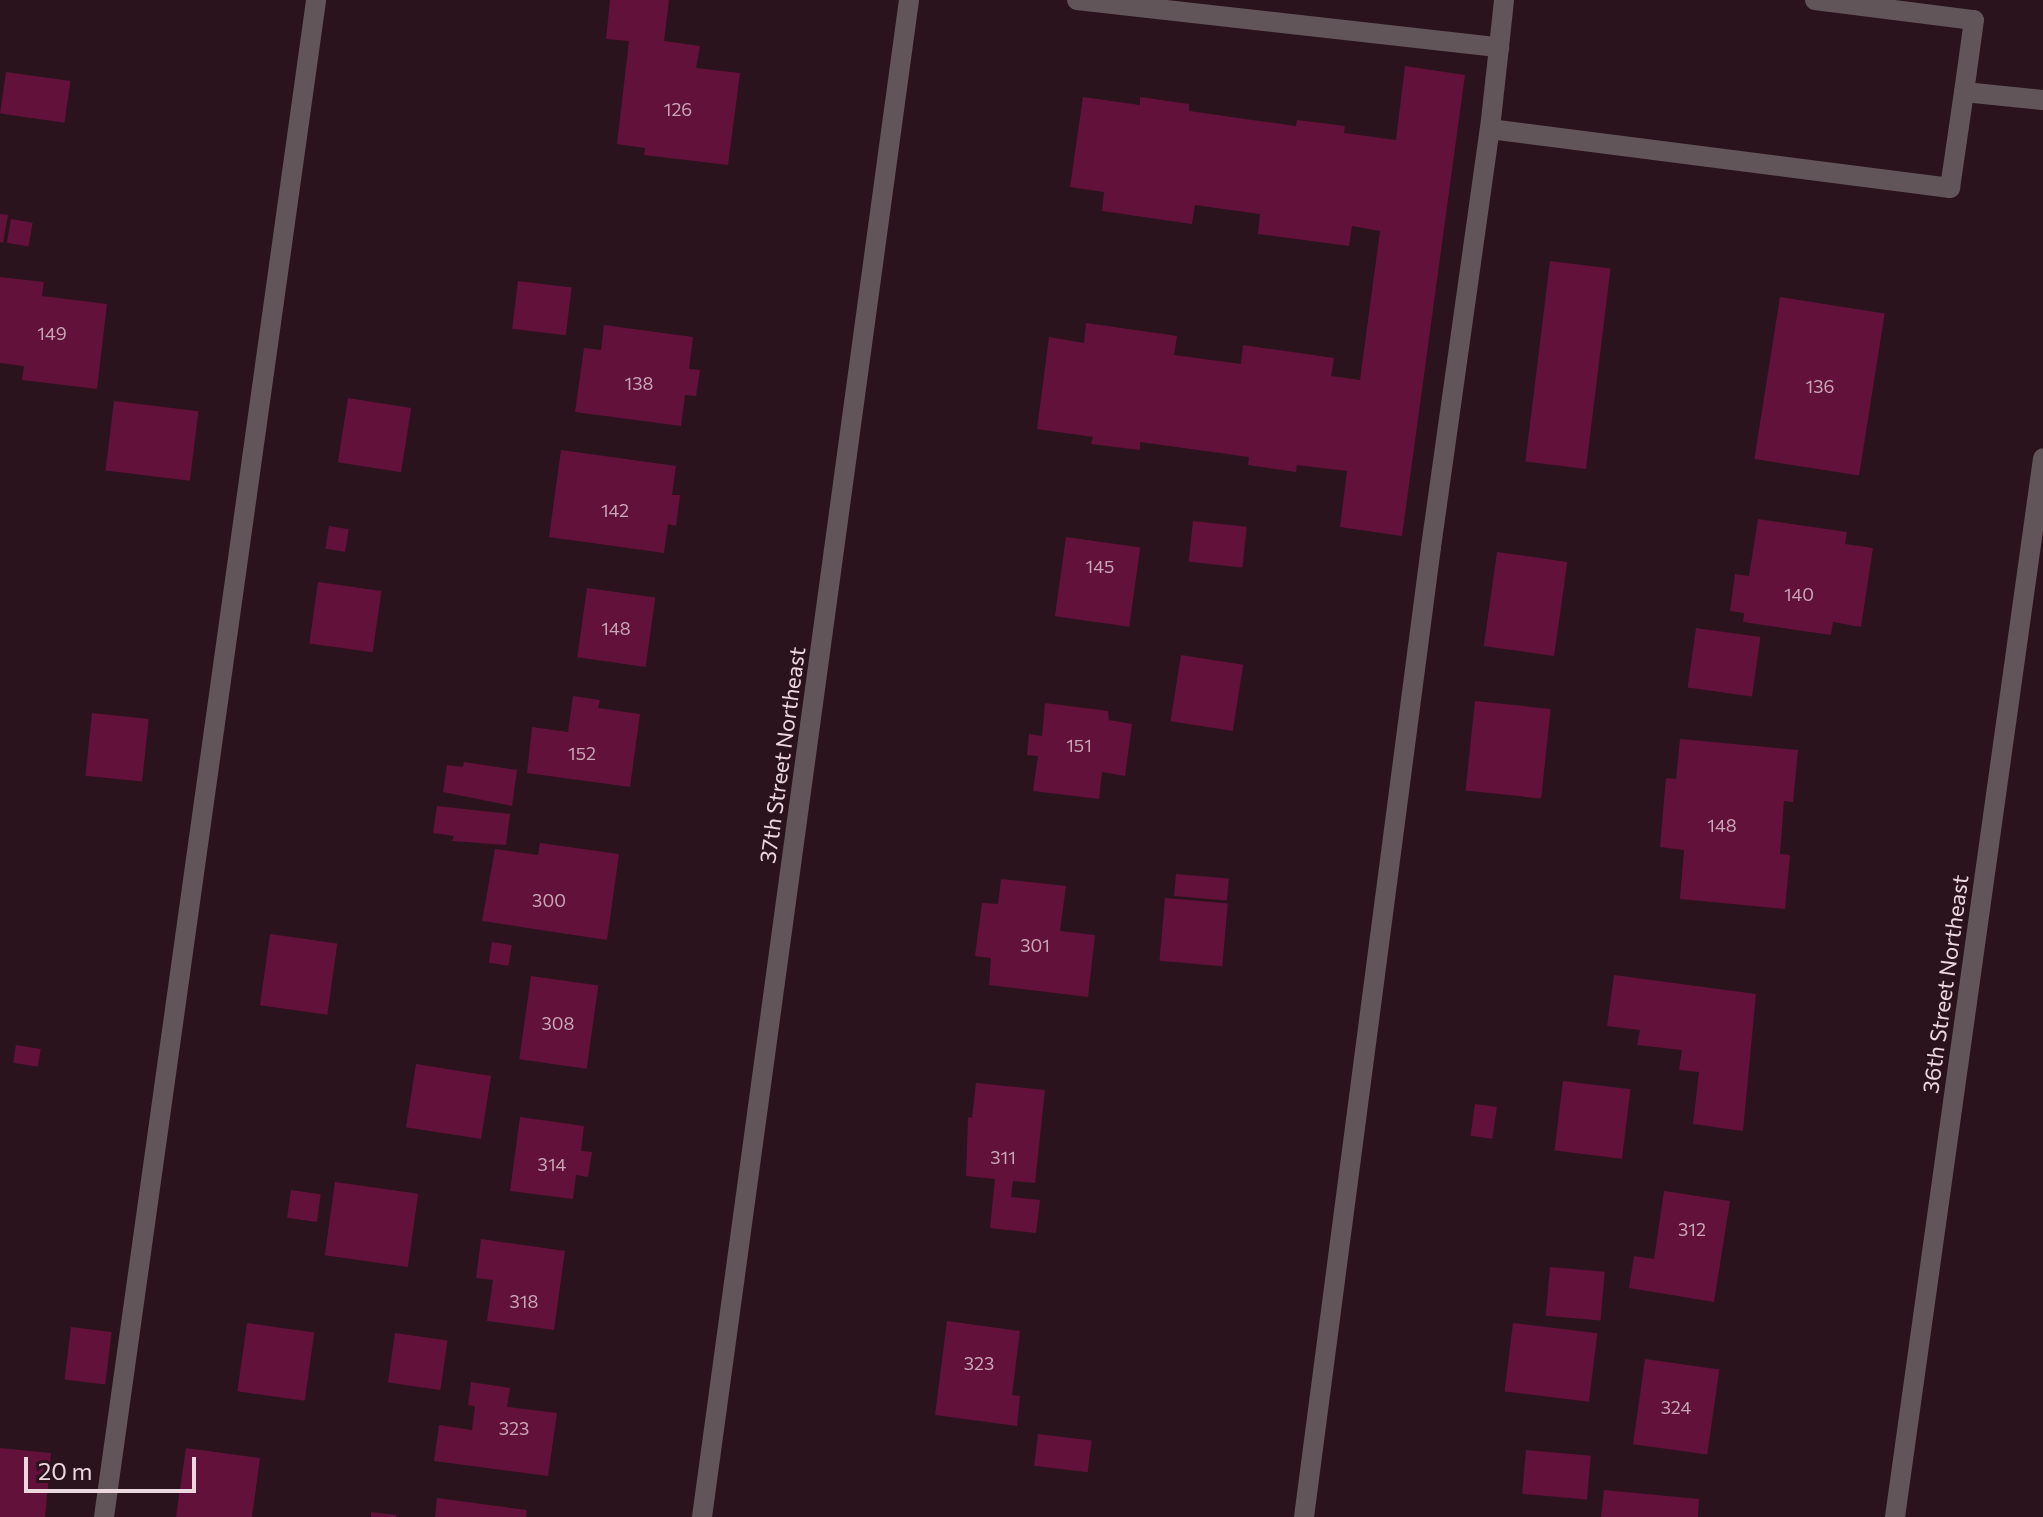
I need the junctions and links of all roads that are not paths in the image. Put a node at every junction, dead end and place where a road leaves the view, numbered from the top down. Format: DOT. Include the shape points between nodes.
graph roads {
  1 [pos="316,0"];
  2 [pos="909,0"];
  3 [pos="1077,0"];
  4 [pos="1504,0"];
  5 [pos="1815,0"];
  6 [pos="1499,47"];
  7 [pos="1964,92"];
  8 [pos="2043,100"];
  9 [pos="1490,129"];
  10 [pos="2043,458"];
  11 [pos="104,1517"];
  12 [pos="702,1517"];
  13 [pos="1304,1517"];
  14 [pos="1895,1517"];
  1 -- 11 [label="street"];
  2 -- 12 [label="street, 37th Street Northeast"];
  3 -- 6 [label="street"];
  4 -- 6 [label="street"];
  5 -- 7 [label="street" via="1974,20"];
  6 -- 9 [label="street"];
  7 -- 8 [label="street"];
  7 -- 9 [label="street" via="1950,188"];
  9 -- 13 [label="street"];
  10 -- 14 [label="street, 36th Street Northeast"];
}
